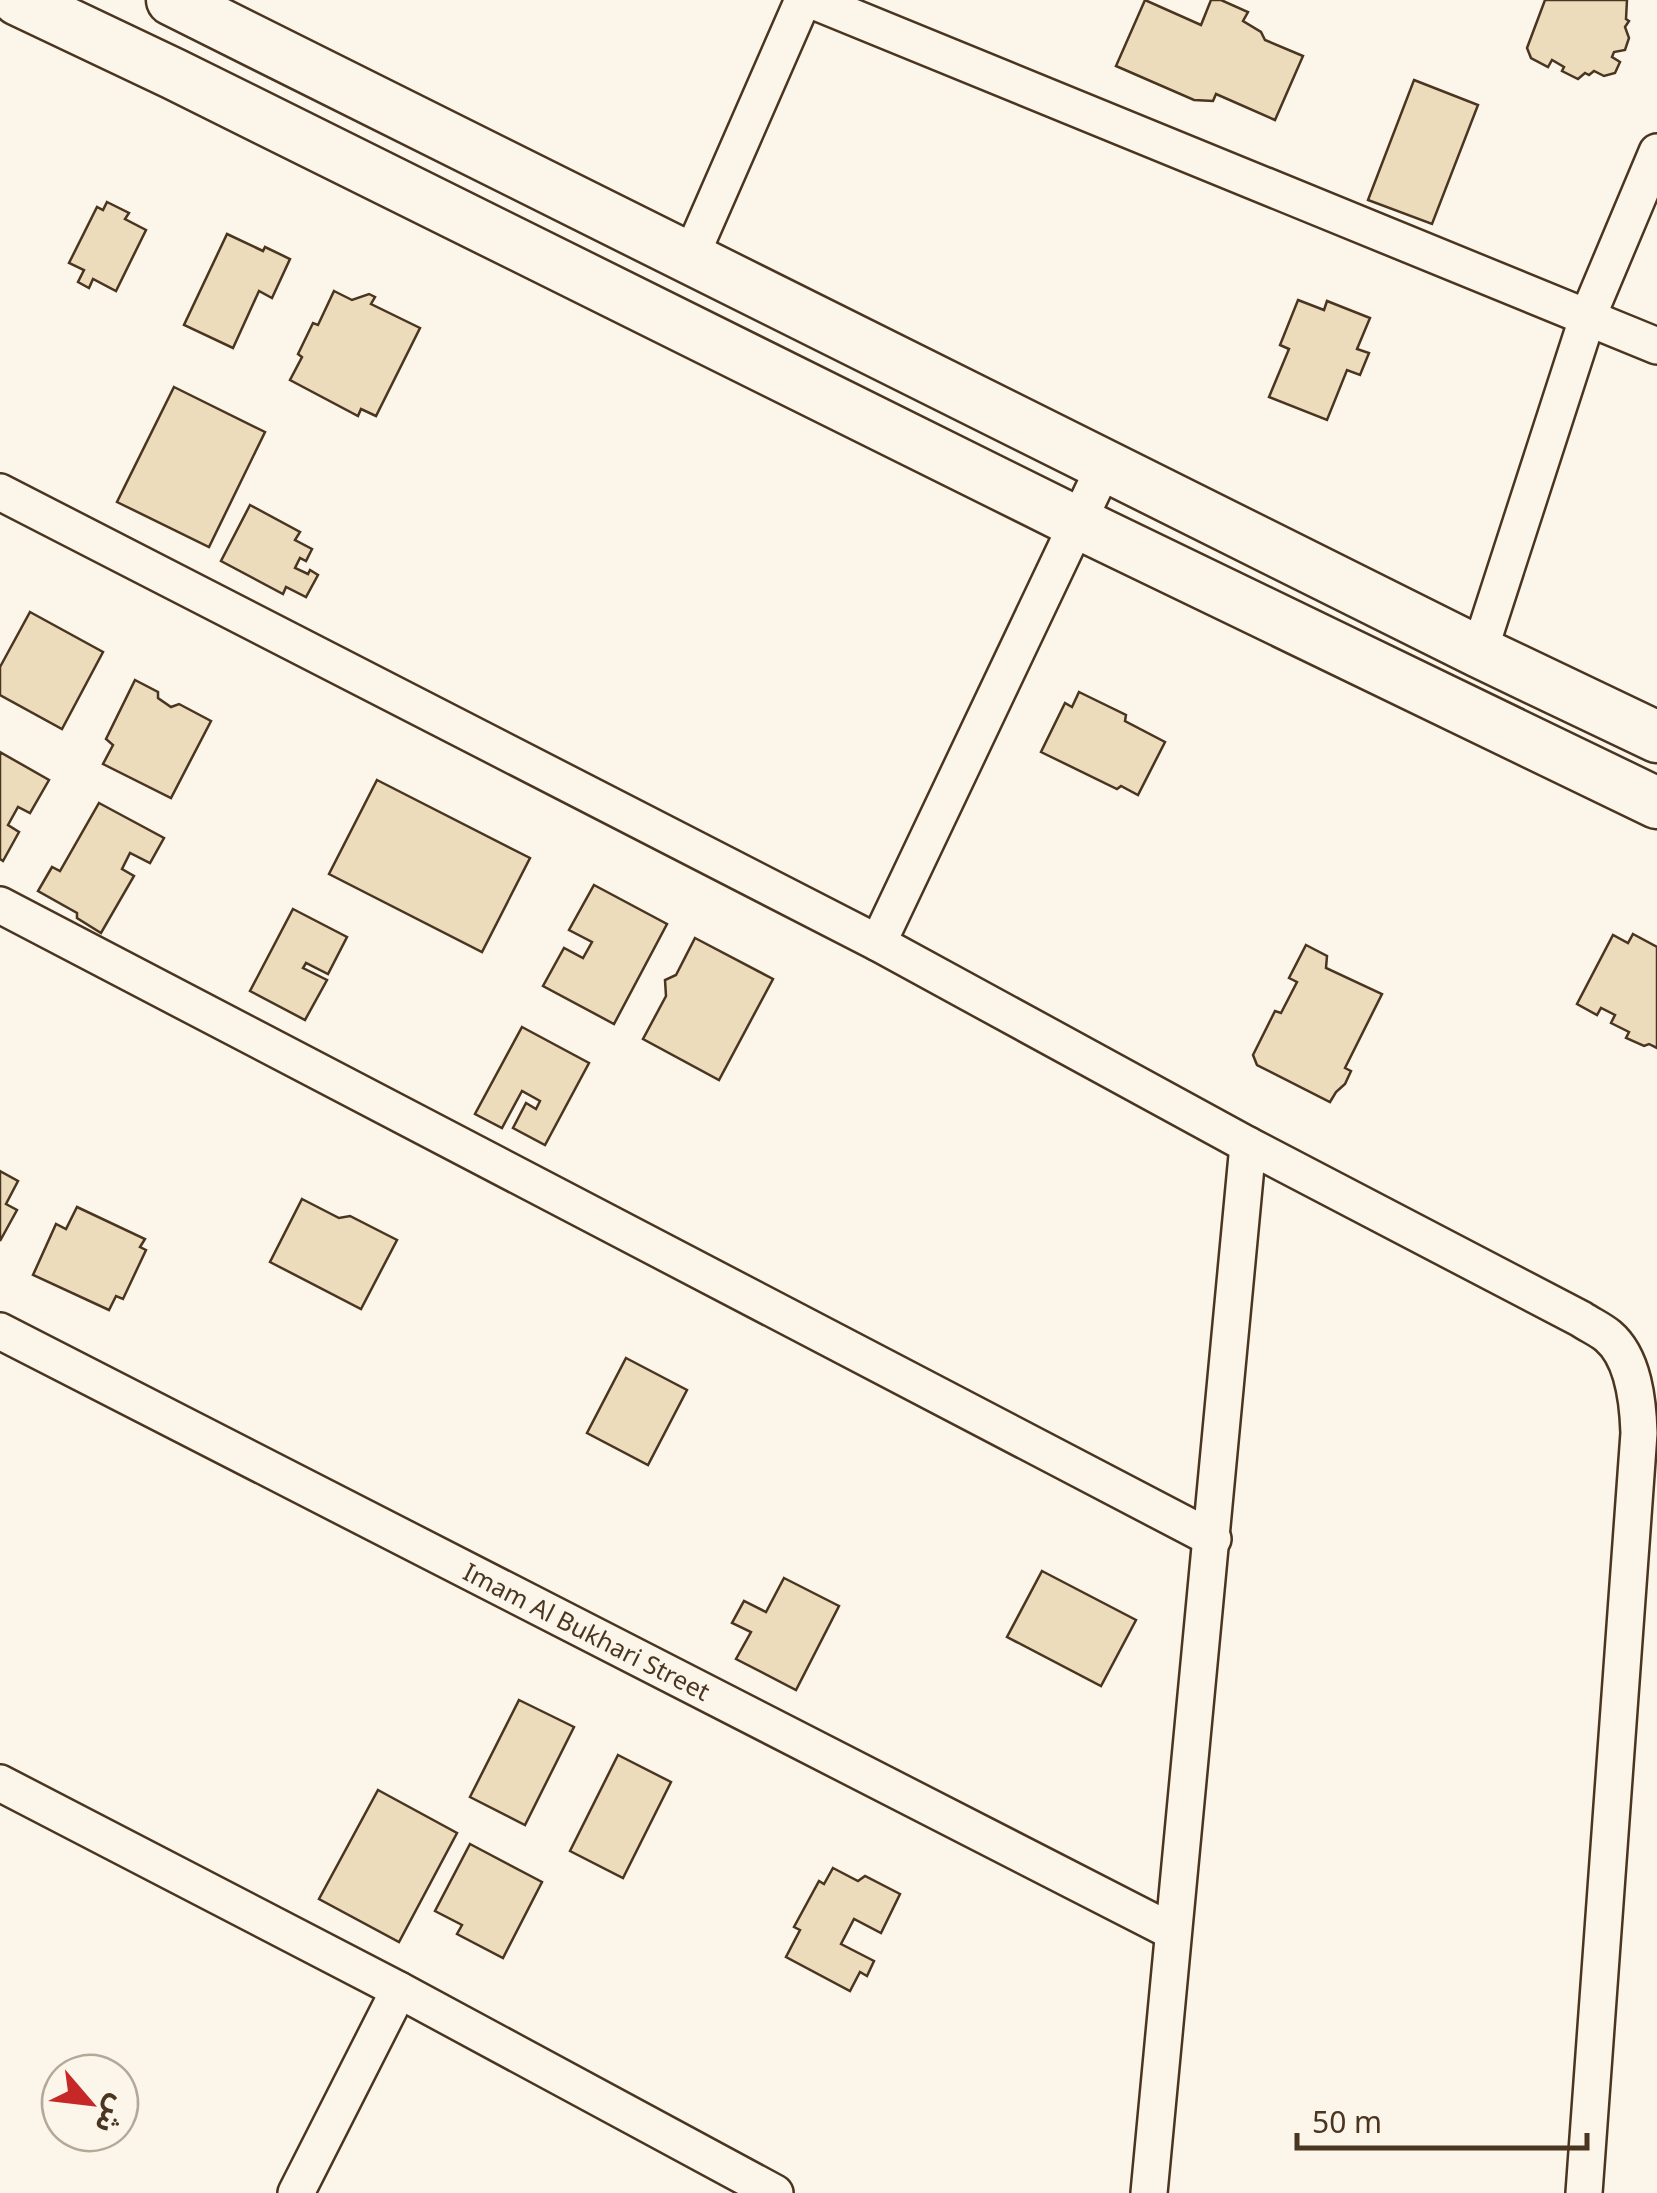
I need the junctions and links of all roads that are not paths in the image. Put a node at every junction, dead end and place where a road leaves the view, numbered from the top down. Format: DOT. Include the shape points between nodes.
graph roads {
  1 [pos="18,0"];
  2 [pos="172,0"];
  3 [pos="803,0"];
  4 [pos="812,0"];
  5 [pos="1657,152"];
  6 [pos="690,258"];
  7 [pos="1588,316"];
  8 [pos="1657,346"];
  9 [pos="1106,465"];
  10 [pos="0,492"];
  11 [pos="1078,523"];
  12 [pos="1479,652"];
  13 [pos="1657,737"];
  14 [pos="1657,803"];
  15 [pos="0,905"];
  16 [pos="878,943"];
  17 [pos="1248,1145"];
  18 [pos="0,1330"];
  19 [pos="1213,1539"];
  20 [pos="0,1783"];
  21 [pos="1174,1932"];
  22 [pos="400,1990"];
  23 [pos="765,2191"];
  24 [pos="296,2193"];
  25 [pos="1150,2193"];
  26 [pos="1584,2193"];
  1 -- 11 [label="main road"];
  2 -- 6 [label="main road"];
  3 -- 6 [label="street"];
  4 -- 7 [label="street"];
  5 -- 7 [label="street"];
  6 -- 9 [label="main road"];
  7 -- 8 [label="street"];
  7 -- 12 [label="street"];
  9 -- 11 [label="street"];
  9 -- 12 [label="main road"];
  10 -- 16 [label="street"];
  11 -- 14 [label="main road"];
  11 -- 16 [label="street"];
  12 -- 13 [label="main road"];
  15 -- 19 [label="street"];
  16 -- 17 [label="street"];
  17 -- 19 [label="street"];
  17 -- 26 [label="street" via="1582,1319 1611,1338 1636,1388 1638,1452"];
  18 -- 21 [label="street, Imam Al Bukhari Street"];
  19 -- 21 [label="street"];
  20 -- 22 [label="street"];
  21 -- 25 [label="street"];
  22 -- 23 [label="street"];
  22 -- 24 [label="street"];
}
